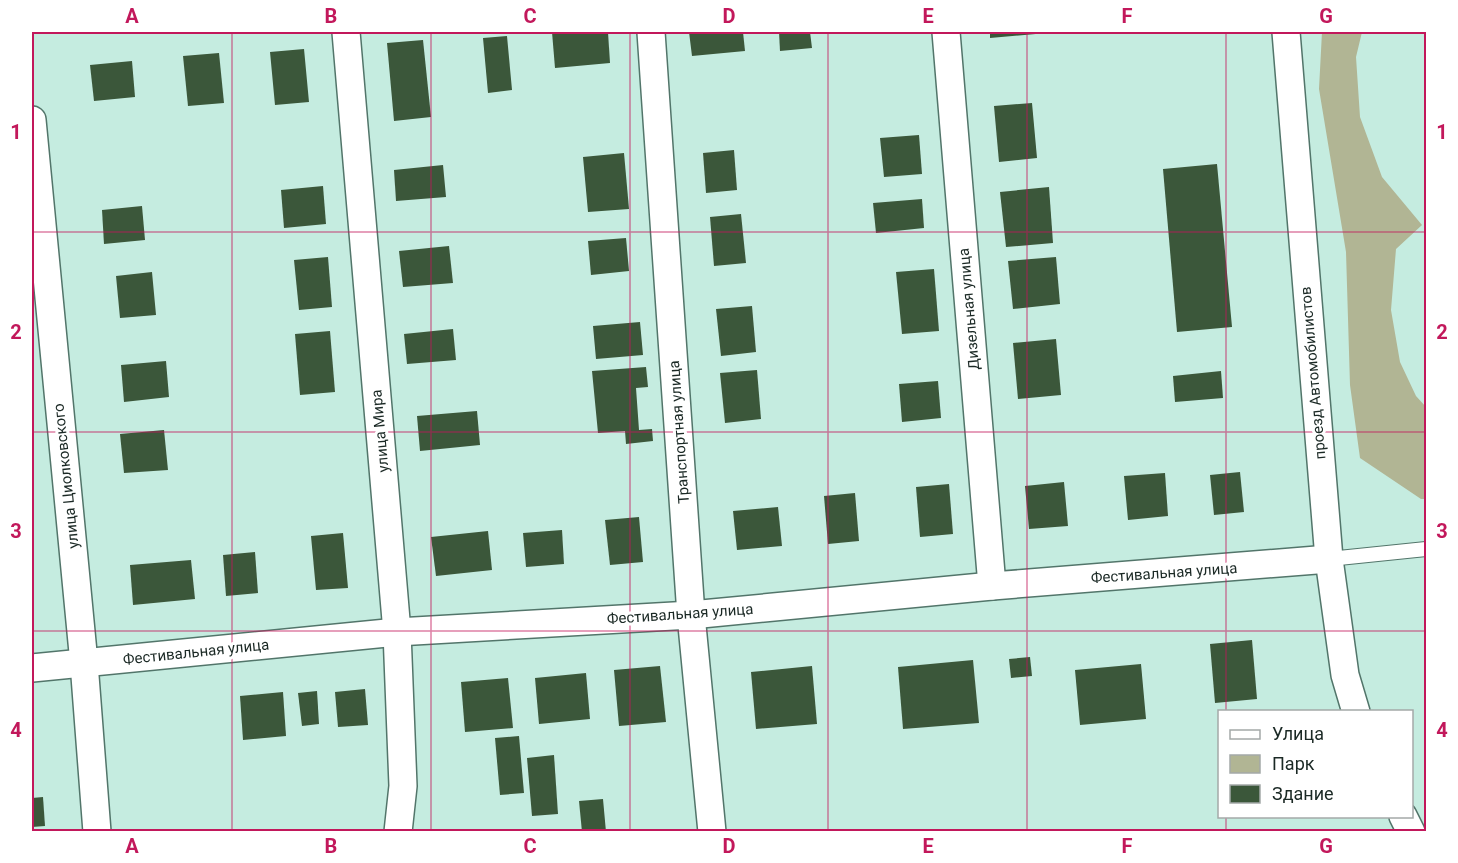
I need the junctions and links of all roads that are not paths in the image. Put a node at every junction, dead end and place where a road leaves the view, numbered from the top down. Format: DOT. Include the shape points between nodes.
graph roads {
  1 [pos="346,32"];
  2 [pos="651,32"];
  3 [pos="946,32"];
  4 [pos="1286,32"];
  5 [pos="32,120"];
  6 [pos="1426,549"];
  7 [pos="1329,559"];
  8 [pos="992,586"];
  9 [pos="692,615"];
  10 [pos="397,632"];
  11 [pos="84,663"];
  12 [pos="32,668"];
  13 [pos="1356,710"];
  14 [pos="1403,818"];
  15 [pos="97,831"];
  16 [pos="398,831"];
  17 [pos="712,831"];
  18 [pos="1411,831"];
  1 -- 10 [label="street, улица Мира"];
  2 -- 9 [label="street, Транспортная улица"];
  3 -- 8 [label="street, Дизельная улица"];
  4 -- 7 [label="street, проезд Автомобилистов"];
  5 -- 11 [label="street, улица Циолковского"];
  6 -- 7 [label="lane"];
  7 -- 8 [label="street, Фестивальная улица"];
  7 -- 13 [label="street, проезд Автомобилистов" via="1345,675"];
  8 -- 9 [label="street, Фестивальная улица"];
  9 -- 10 [label="street, Фестивальная улица"];
  9 -- 17 [label="street, Транспортная улица"];
  10 -- 11 [label="street, Фестивальная улица"];
  10 -- 16 [label="street, улица Мира" via="403,786"];
  11 -- 12 [label="street, Фестивальная улица"];
  11 -- 15 [label="street, улица Циолковского"];
  14 -- 18 [label="street"];
}
